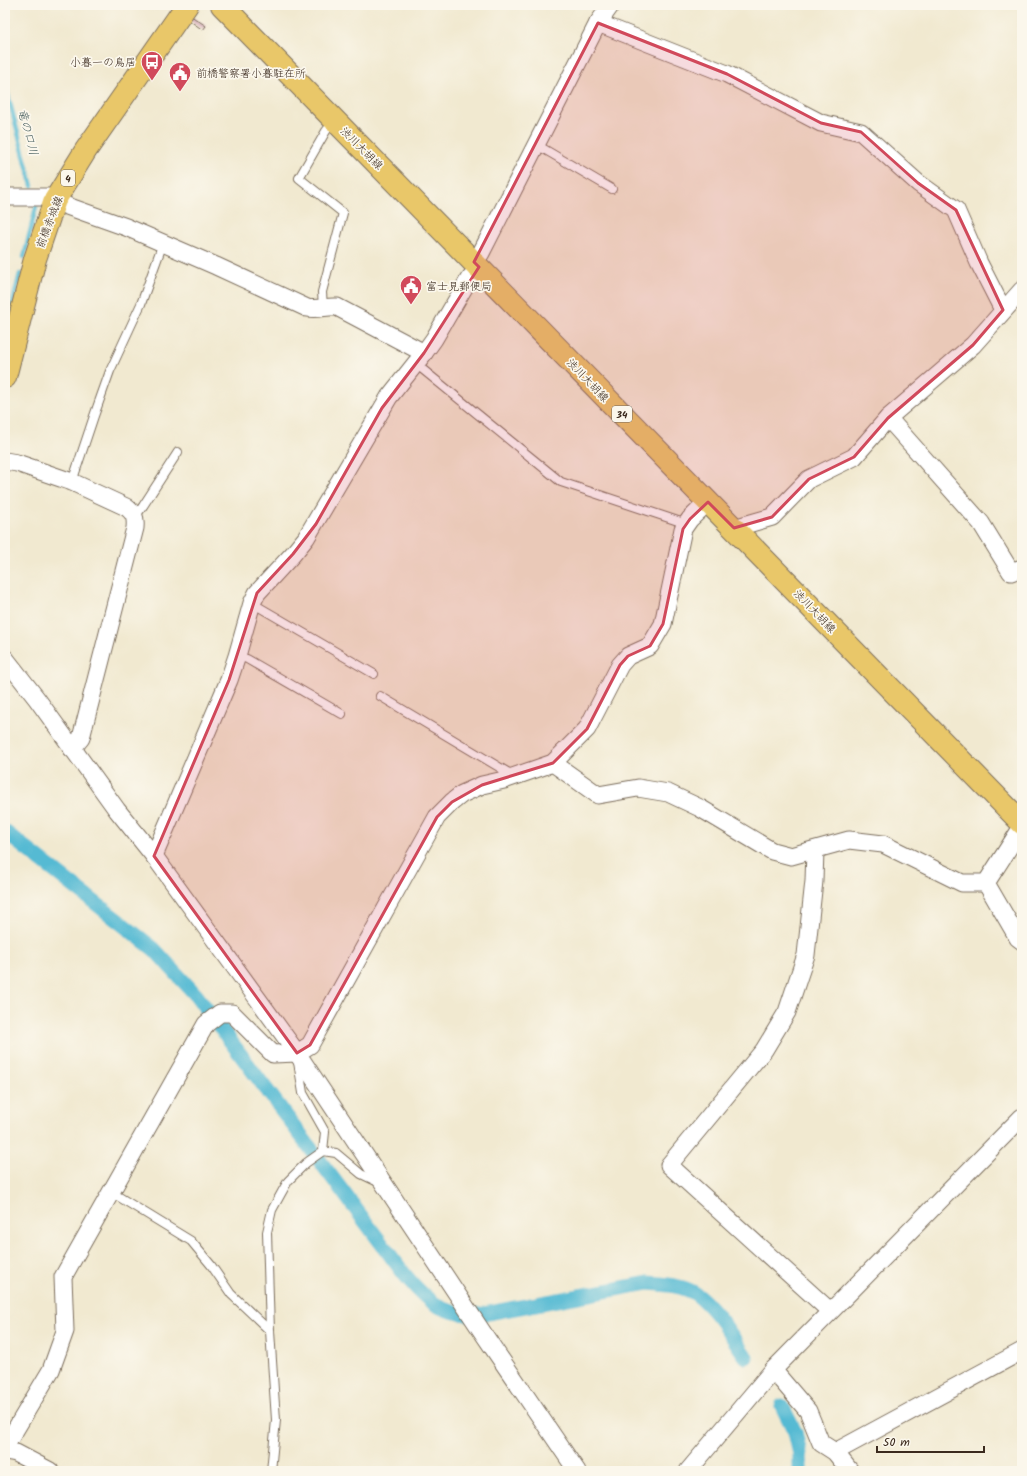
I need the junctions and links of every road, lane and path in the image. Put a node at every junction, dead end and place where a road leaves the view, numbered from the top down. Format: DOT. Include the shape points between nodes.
graph roads {
  1 [pos="187,5"];
  2 [pos="222,5"];
  3 [pos="611,5"];
  4 [pos="598,24"];
  5 [pos="334,121"];
  6 [pos="537,145"];
  7 [pos="612,189"];
  8 [pos="5,197"];
  9 [pos="55,200"];
  10 [pos="163,243"];
  11 [pos="477,265"];
  12 [pos="1022,290"];
  13 [pos="323,307"];
  14 [pos="1003,310"];
  15 [pos="420,358"];
  16 [pos="5,377"];
  17 [pos="888,418"];
  18 [pos="178,452"];
  19 [pos="5,461"];
  20 [pos="72,482"];
  21 [pos="708,502"];
  22 [pos="135,517"];
  23 [pos="686,524"];
  24 [pos="734,528"];
  25 [pos="1022,568"];
  26 [pos="252,603"];
  27 [pos="238,656"];
  28 [pos="5,658"];
  29 [pos="374,674"];
  30 [pos="380,696"];
  31 [pos="342,714"];
  32 [pos="72,749"];
  33 [pos="553,763"];
  34 [pos="515,776"];
  35 [pos="1022,823"];
  36 [pos="1022,827"];
  37 [pos="815,850"];
  38 [pos="154,856"];
  39 [pos="986,883"];
  40 [pos="1022,941"];
  41 [pos="297,1053"];
  42 [pos="1022,1117"];
  43 [pos="323,1151"];
  44 [pos="384,1185"];
  45 [pos="111,1192"];
  46 [pos="830,1312"];
  47 [pos="270,1331"];
  48 [pos="1022,1351"];
  49 [pos="773,1370"];
  50 [pos="5,1446"];
  51 [pos="5,1451"];
  52 [pos="834,1452"];
  53 [pos="50,1471"];
  54 [pos="272,1471"];
  55 [pos="577,1471"];
  56 [pos="688,1471"];
  57 [pos="850,1471"];
  1 -- 9 [label="main road, 前橋赤城線 / 4" via="86,150"];
  2 -- 5 [label="main road, 渋川大胡線 / 34"];
  3 -- 4 [label="street"];
  4 -- 6 [label="street"];
  4 -- 14 [label="street" via="728,74 821,122 861,132 918,183 956,210"];
  5 -- 11 [label="main road, 渋川大胡線 / 34"];
  5 -- 13 [label="lane" via="299,178 343,213 322,292"];
  6 -- 7 [label="lane"];
  6 -- 11 [label="street"];
  8 -- 9 [label="street" via="42,196"];
  9 -- 10 [label="street"];
  9 -- 16 [label="main road, 前橋赤城線 / 4" via="35,259"];
  10 -- 13 [label="street" via="307,308 314,310"];
  10 -- 20 [label="lane" via="141,304 110,372"];
  11 -- 15 [label="street" via="434,339"];
  11 -- 21 [label="main road, 渋川大胡線 / 34"];
  12 -- 14 [label="street"];
  13 -- 15 [label="street" via="337,308"];
  14 -- 17 [label="street" via="973,345"];
  15 -- 23 [label="lane" via="561,482"];
  15 -- 26 [label="street" via="382,408 316,524 293,554 257,593"];
  17 -- 24 [label="street" via="854,457 808,479 772,517"];
  17 -- 25 [label="street" via="981,523 1011,572"];
  18 -- 22 [label="lane"];
  19 -- 20 [label="street"];
  20 -- 22 [label="street" via="126,507"];
  21 -- 23 [label="street"];
  21 -- 24 [label="main road, 渋川大胡線 / 34"];
  22 -- 32 [label="street" via="81,738"];
  23 -- 33 [label="street" via="663,624 650,646 628,656 620,665 587,729"];
  24 -- 35 [label="main road, 渋川大胡線 / 34"];
  26 -- 27 [label="street"];
  26 -- 29 [label="lane"];
  27 -- 31 [label="lane"];
  27 -- 38 [label="street"];
  28 -- 32 [label="street"];
  30 -- 34 [label="lane"];
  32 -- 38 [label="street"];
  33 -- 34 [label="street"];
  33 -- 37 [label="street" via="598,795 638,788 668,792 772,851 791,856"];
  34 -- 41 [label="street" via="482,785 462,794 437,817 310,1045"];
  36 -- 39 [label="street"];
  37 -- 39 [label="street" via="849,840 883,844 962,883"];
  37 -- 46 [label="street" via="806,955 787,1012 764,1050 669,1165"];
  38 -- 41 [label="street"];
  39 -- 40 [label="street"];
  41 -- 43 [label="lane" via="303,1093 325,1132"];
  41 -- 44 [label="street"];
  41 -- 45 [label="street" via="273,1054 232,1013 220,1013 206,1024"];
  42 -- 46 [label="street"];
  43 -- 44 [label="lane" via="336,1153 361,1174"];
  43 -- 47 [label="lane" via="288,1181 272,1210 267,1232"];
  44 -- 55 [label="street"];
  45 -- 47 [label="lane" via="191,1241 231,1294"];
  45 -- 50 [label="street" via="63,1277 65,1331 51,1370"];
  46 -- 49 [label="street"];
  47 -- 54 [label="lane" via="276,1420"];
  48 -- 52 [label="street"];
  49 -- 52 [label="street" via="808,1411 821,1443"];
  49 -- 56 [label="street"];
  51 -- 53 [label="street" via="16,1453"];
  52 -- 57 [label="street"];
}
